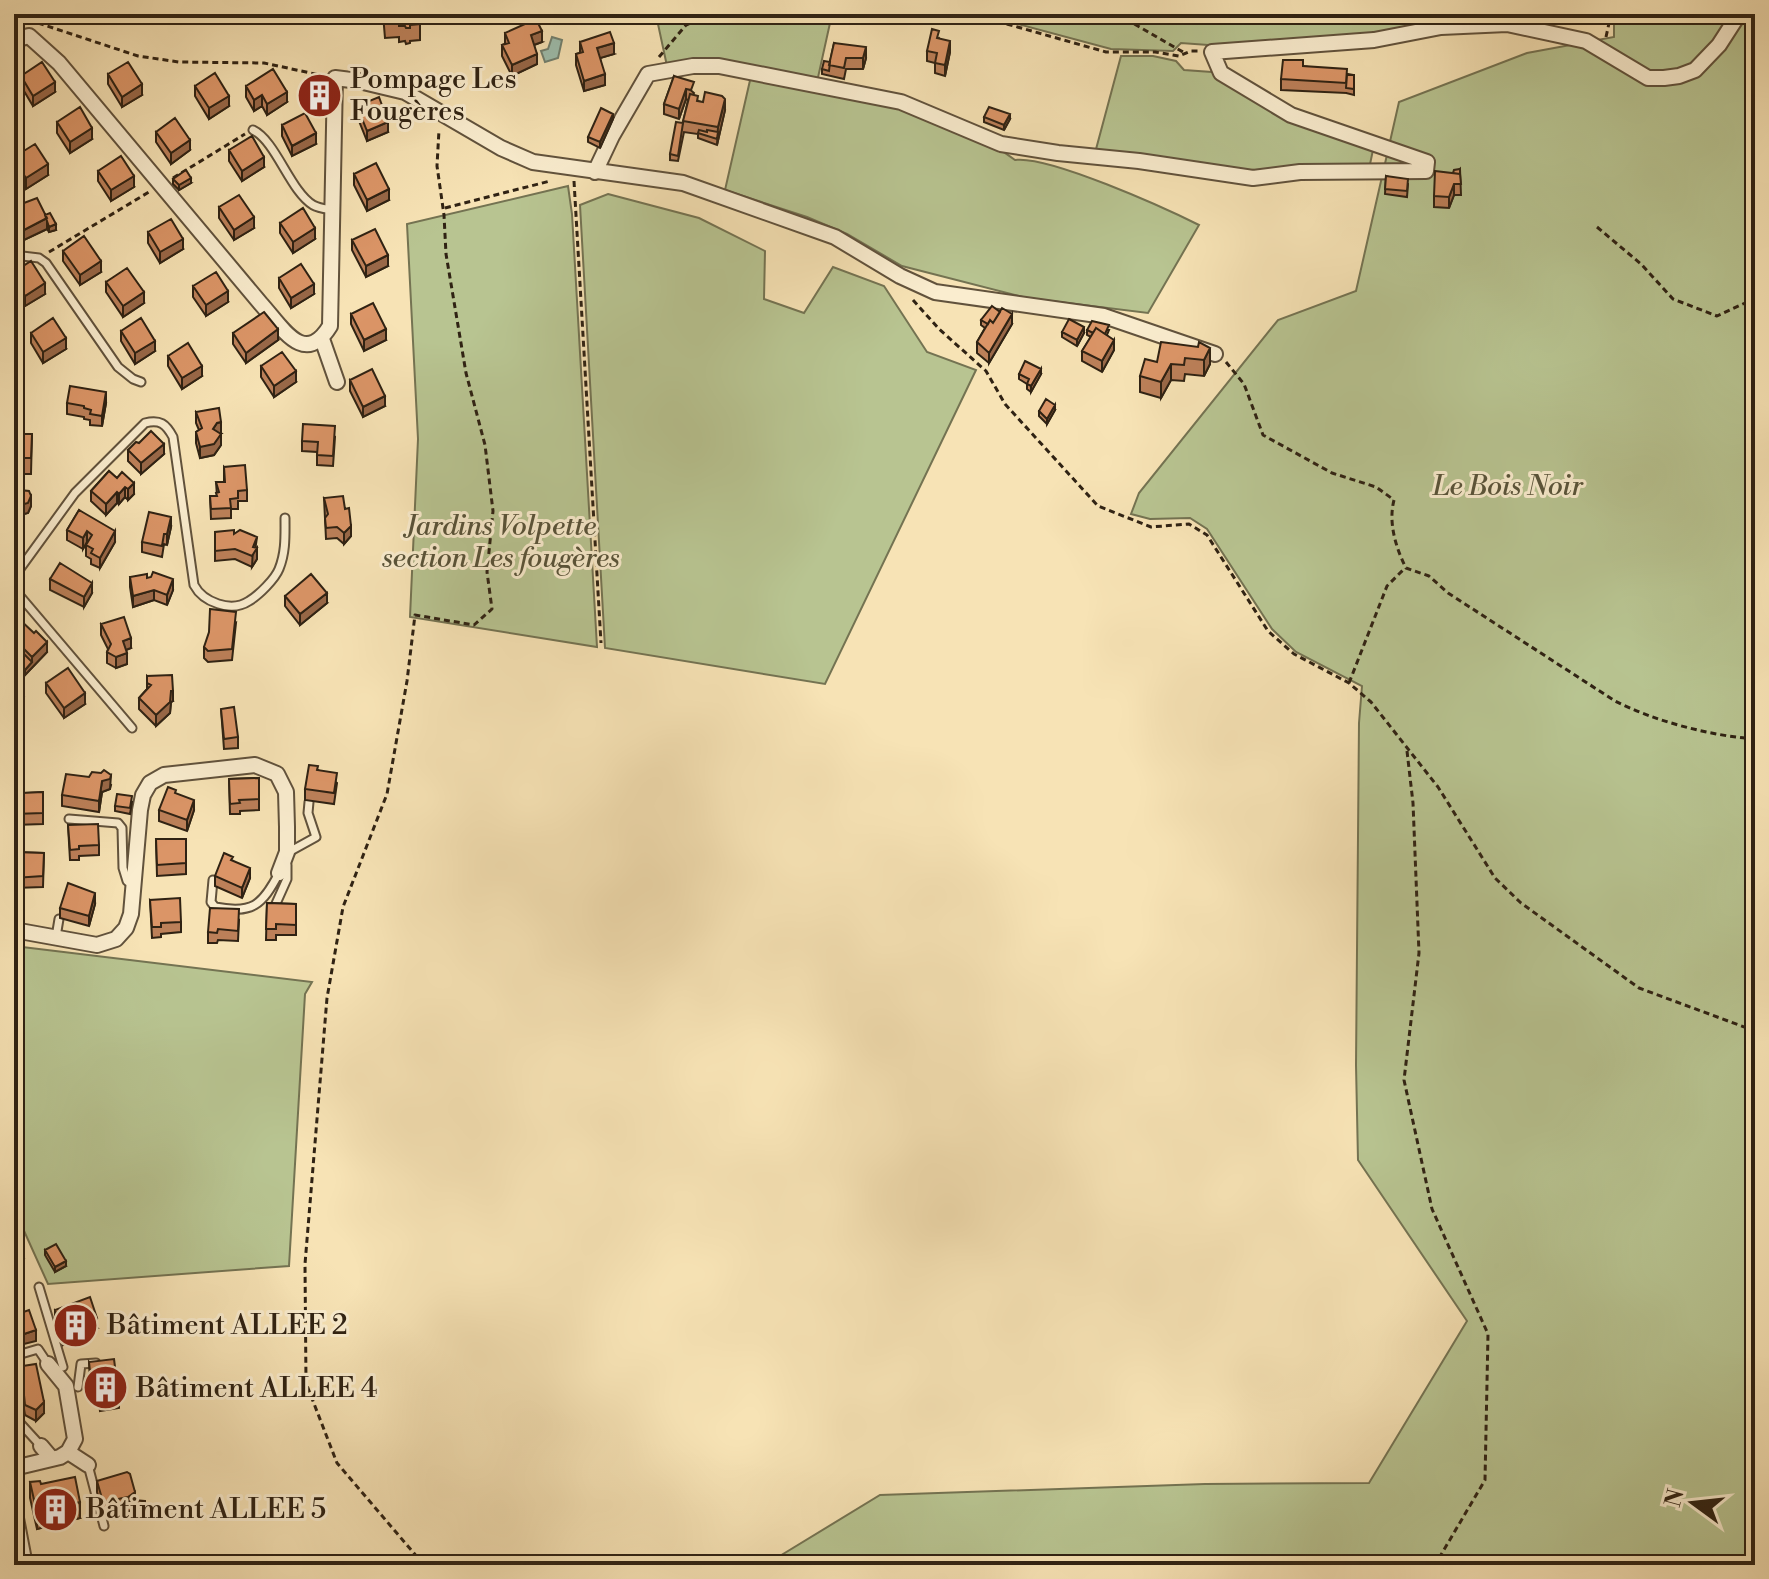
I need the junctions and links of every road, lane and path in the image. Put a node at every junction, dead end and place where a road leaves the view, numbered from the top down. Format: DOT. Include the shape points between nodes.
graph roads {
  1 [pos="16,14"];
  2 [pos="712,14"];
  3 [pos="852,14"];
  4 [pos="912,14"];
  5 [pos="958,14"];
  6 [pos="1117,14"];
  7 [pos="1611,14"];
  8 [pos="1739,14"];
  9 [pos="1606,37"];
  10 [pos="14,40"];
  11 [pos="1212,52"];
  12 [pos="1185,53"];
  13 [pos="648,74"];
  14 [pos="335,78"];
  15 [pos="440,110"];
  16 [pos="253,130"];
  17 [pos="573,172"];
  18 [pos="595,172"];
  19 [pos="161,185"];
  20 [pos="444,208"];
  21 [pos="333,211"];
  22 [pos="1597,227"];
  23 [pos="14,255"];
  24 [pos="39,258"];
  25 [pos="900,276"];
  26 [pos="1755,285"];
  27 [pos="322,339"];
  28 [pos="1215,354"];
  29 [pos="141,382"];
  30 [pos="337,382"];
  31 [pos="285,518"];
  32 [pos="1406,568"];
  33 [pos="14,577"];
  34 [pos="14,589"];
  35 [pos="601,643"];
  36 [pos="1349,683"];
  37 [pos="132,728"];
  38 [pos="1755,739"];
  39 [pos="1407,748"];
  40 [pos="309,802"];
  41 [pos="69,819"];
  42 [pos="17,826"];
  43 [pos="14,839"];
  44 [pos="287,852"];
  45 [pos="279,873"];
  46 [pos="213,880"];
  47 [pos="133,885"];
  48 [pos="274,908"];
  49 [pos="59,919"];
  50 [pos="14,930"];
  51 [pos="55,939"];
  52 [pos="1755,1031"];
  53 [pos="39,1287"];
  54 [pos="21,1354"];
  55 [pos="107,1363"];
  56 [pos="57,1369"];
  57 [pos="78,1387"];
  58 [pos="70,1400"];
  59 [pos="14,1409"];
  60 [pos="41,1446"];
  61 [pos="60,1458"];
  62 [pos="88,1465"];
  63 [pos="23,1468"];
  64 [pos="14,1508"];
  65 [pos="104,1526"];
  66 [pos="25,1565"];
  67 [pos="424,1565"];
  68 [pos="1435,1565"];
  1 -- 14 [label="path" via="138,56 264,63"];
  2 -- 13 [label="path" via="686,25"];
  3 -- 4 [label="path"];
  5 -- 12 [label="path" via="1106,52"];
  6 -- 12 [label="path"];
  7 -- 9 [label="path"];
  8 -- 11 [label="street" via="1695,70 1664,78 1648,78 1586,41 1507,24"];
  10 -- 19 [label="street" via="29,36 46,49"];
  11 -- 12 [label="path"];
  11 -- 13 [label="street" via="1221,73 1291,115 1427,162 1426,171 1300,172 1253,178 1001,144 901,102 719,66"];
  13 -- 18 [label="street"];
  14 -- 15 [label="street" via="405,92"];
  14 -- 21 [label="street"];
  15 -- 17 [label="street" via="501,148"];
  15 -- 20 [label="path" via="437,166"];
  16 -- 19 [label="path"];
  16 -- 21 [label="lane" via="263,134 311,204"];
  17 -- 18 [label="street"];
  17 -- 20 [label="path"];
  17 -- 35 [label="path"];
  18 -- 25 [label="street" via="683,183 835,237"];
  19 -- 24 [label="path"];
  19 -- 27 [label="street" via="292,339 302,345"];
  20 -- 67 [label="path" via="446,254 466,373 487,458 493,511 487,572 492,609 474,625 415,615 387,794 343,907 327,998 305,1264 306,1383 337,1463"];
  21 -- 27 [label="street" via="330,326"];
  22 -- 26 [label="path" via="1673,299 1717,316 1745,303"];
  23 -- 24 [label="lane"];
  24 -- 29 [label="lane" via="118,367"];
  25 -- 28 [label="street" via="935,292 1104,316"];
  25 -- 36 [label="path" via="915,302 986,371 1005,404 1098,506 1151,527 1197,527 1268,631 1294,654"];
  27 -- 30 [label="street"];
  28 -- 32 [label="path" via="1244,384 1263,435 1394,500 1395,546"];
  31 -- 33 [label="lane" via="285,553 278,573 248,602 208,602 194,585 173,437 154,421 145,423 75,493"];
  32 -- 36 [label="path" via="1387,586"];
  32 -- 38 [label="path" via="1429,576 1460,602 1640,714"];
  34 -- 37 [label="lane"];
  36 -- 39 [label="path"];
  39 -- 52 [label="path" via="1495,878 1521,903 1639,988"];
  39 -- 68 [label="path" via="1419,953 1404,1080 1432,1209 1488,1334 1485,1480"];
  40 -- 44 [label="lane" via="316,837"];
  41 -- 47 [label="lane" via="118,823 123,868"];
  42 -- 43 [label="lane"];
  44 -- 45 [label="street"];
  44 -- 47 [label="street" via="286,792 277,774 255,765 164,775 143,795"];
  44 -- 48 [label="lane" via="287,879"];
  45 -- 46 [label="lane" via="260,902 244,910 215,907"];
  47 -- 51 [label="street" via="131,914 116,939 97,945"];
  49 -- 51 [label="lane"];
  50 -- 51 [label="street"];
  53 -- 56 [label="lane"];
  54 -- 56 [label="lane" via="38,1349"];
  55 -- 57 [label="lane" via="81,1364"];
  56 -- 58 [label="street"];
  57 -- 58 [label="street"];
  58 -- 61 [label="street" via="75,1439"];
  59 -- 60 [label="lane"];
  60 -- 61 [label="street"];
  61 -- 62 [label="street"];
  61 -- 63 [label="street"];
  62 -- 65 [label="lane"];
  64 -- 66 [label="street"];
}
